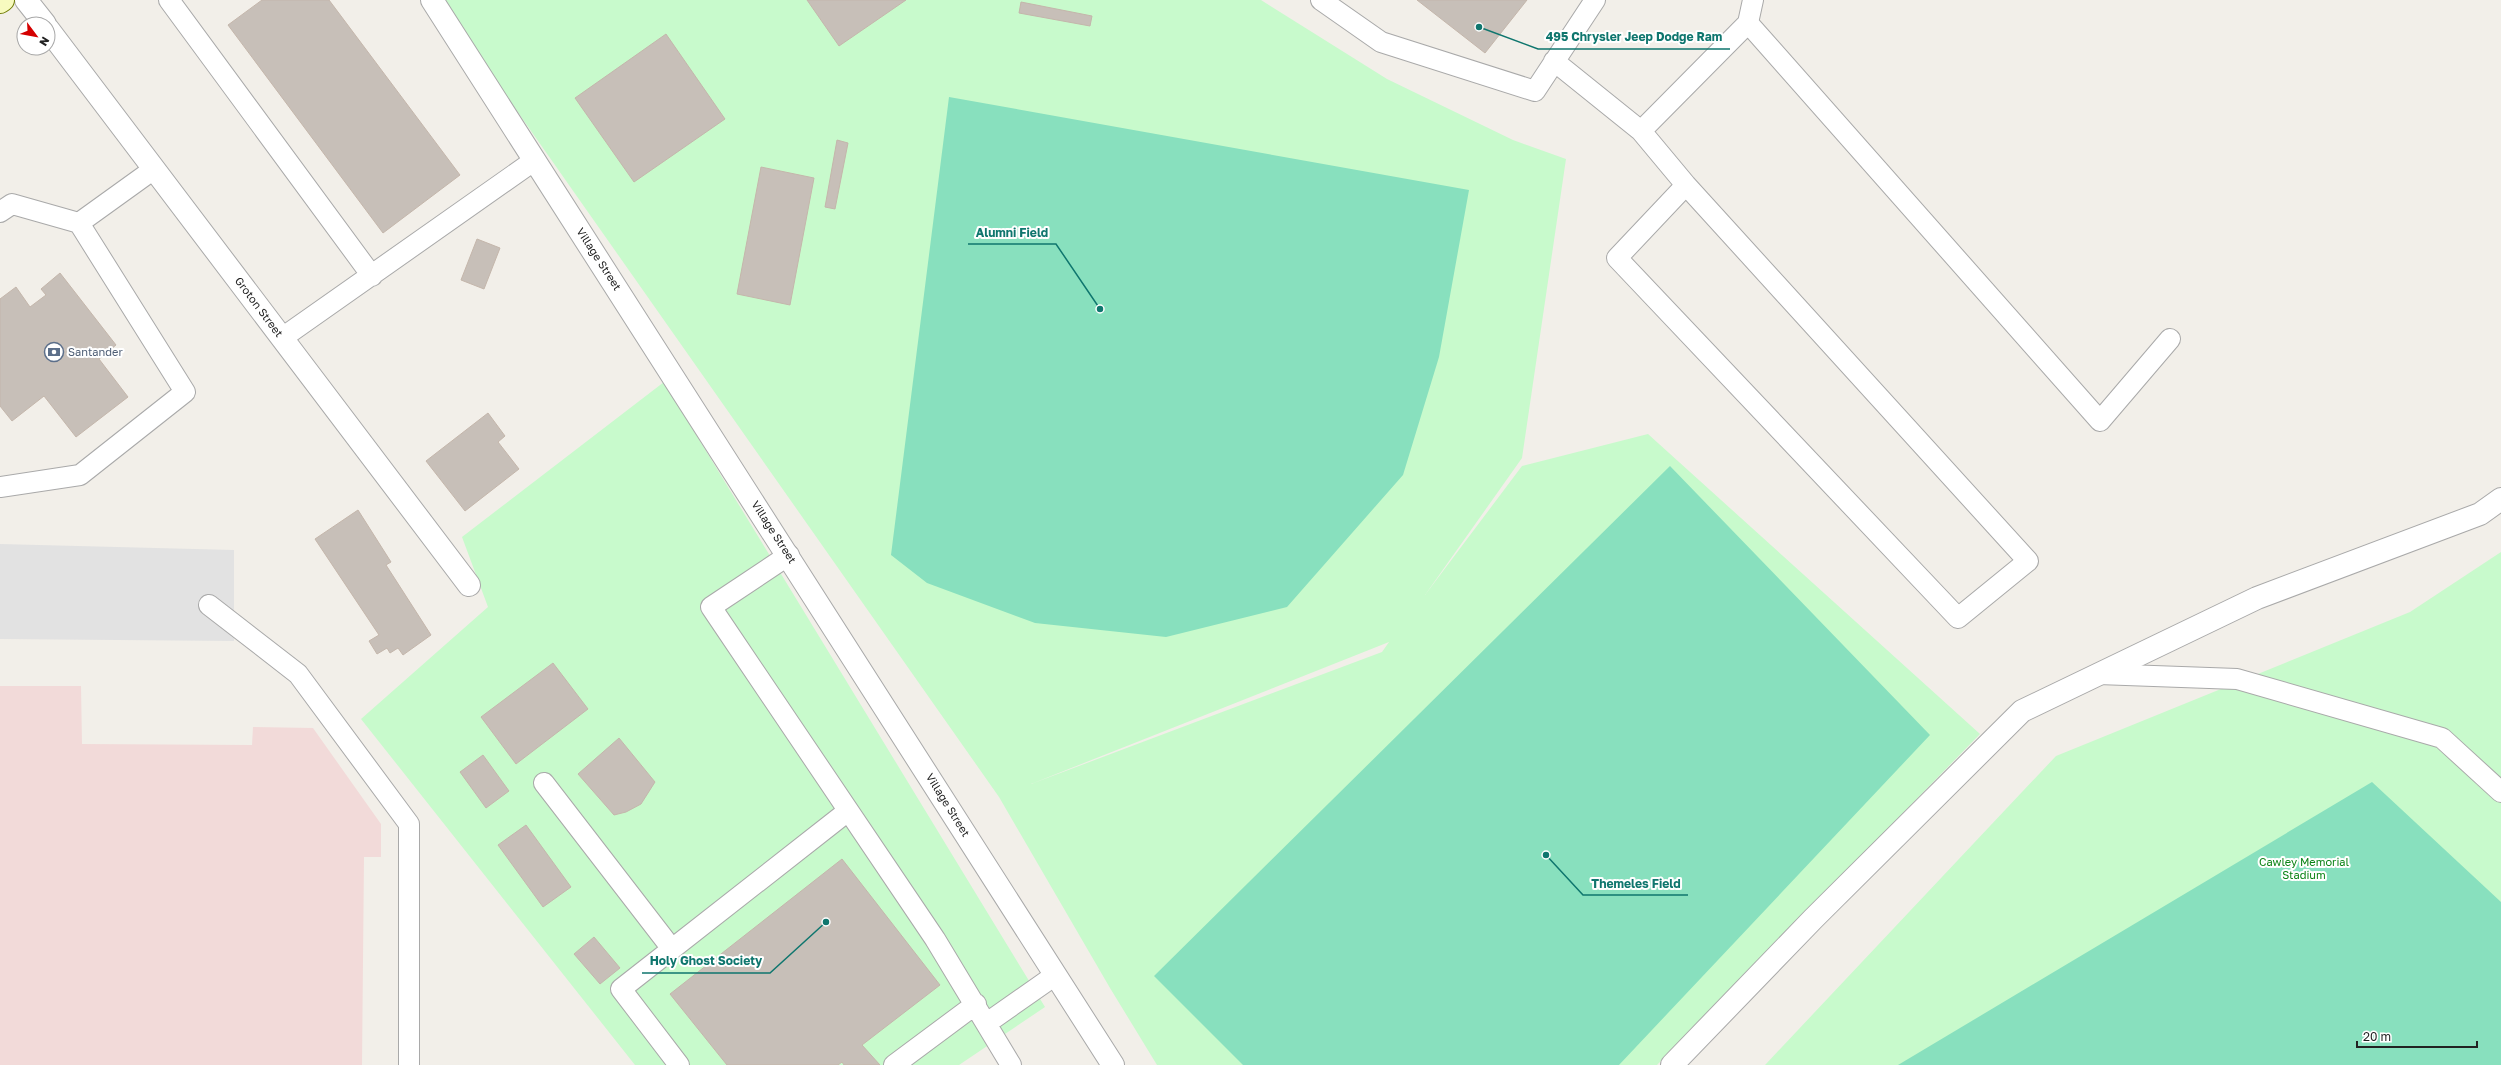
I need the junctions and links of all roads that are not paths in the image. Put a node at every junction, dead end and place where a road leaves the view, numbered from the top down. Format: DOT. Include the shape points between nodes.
graph roads {
  1 [pos="3,0"];
  2 [pos="26,0"];
  3 [pos="169,0"];
  4 [pos="432,0"];
  5 [pos="1321,0"];
  6 [pos="1595,0"];
  7 [pos="1753,0"];
  8 [pos="0,2"];
  9 [pos="39,16"];
  10 [pos="1748,23"];
  11 [pos="56,39"];
  12 [pos="1554,61"];
  13 [pos="1641,131"];
  14 [pos="535,160"];
  15 [pos="154,169"];
  16 [pos="1686,185"];
  17 [pos="0,212"];
  18 [pos="79,223"];
  19 [pos="372,276"];
  20 [pos="282,338"];
  21 [pos="2170,339"];
  22 [pos="0,487"];
  23 [pos="2501,499"];
  24 [pos="789,555"];
  25 [pos="470,586"];
  26 [pos="209,605"];
  27 [pos="2098,674"];
  28 [pos="544,783"];
  29 [pos="2501,792"];
  30 [pos="848,811"];
  31 [pos="672,949"];
  32 [pos="1054,976"];
  33 [pos="976,1004"];
  34 [pos="987,1023"];
  35 [pos="409,1065"];
  36 [pos="679,1065"];
  37 [pos="894,1065"];
  38 [pos="1011,1065"];
  39 [pos="1113,1065"];
  40 [pos="1672,1065"];
  1 -- 8 [label="main road"];
  2 -- 9 [label="street"];
  3 -- 19 [label="lane"];
  4 -- 14 [label="street, Village Street"];
  5 -- 12 [label="lane" via="1381,42 1535,90"];
  6 -- 12 [label="lane"];
  7 -- 10 [label="lane"];
  10 -- 13 [label="lane"];
  10 -- 21 [label="lane" via="2100,421"];
  11 -- 15 [label="street, Groton Street"];
  12 -- 13 [label="lane"];
  13 -- 16 [label="lane"];
  14 -- 19 [label="lane"];
  14 -- 24 [label="street, Village Street"];
  15 -- 18 [label="lane"];
  15 -- 20 [label="street, Groton Street"];
  16 -- 16 [label="lane" via="1617,258 1958,618 2028,561"];
  17 -- 18 [label="lane" via="12,204"];
  18 -- 22 [label="lane" via="185,392 80,475"];
  19 -- 20 [label="lane"];
  20 -- 25 [label="street, Groton Street"];
  23 -- 27 [label="street" via="2480,514 2257,598"];
  24 -- 30 [label="lane" via="711,606"];
  24 -- 32 [label="street, Village Street"];
  26 -- 35 [label="lane" via="298,674 409,824"];
  27 -- 29 [label="lane" via="2237,679 2442,738"];
  27 -- 40 [label="street" via="2022,711 1813,919"];
  28 -- 31 [label="lane"];
  30 -- 31 [label="lane"];
  30 -- 33 [label="lane"];
  31 -- 36 [label="lane" via="622,989"];
  32 -- 34 [label="lane"];
  32 -- 39 [label="street, Village Street"];
  33 -- 34 [label="lane"];
  33 -- 37 [label="lane"];
  34 -- 38 [label="lane"];
}
